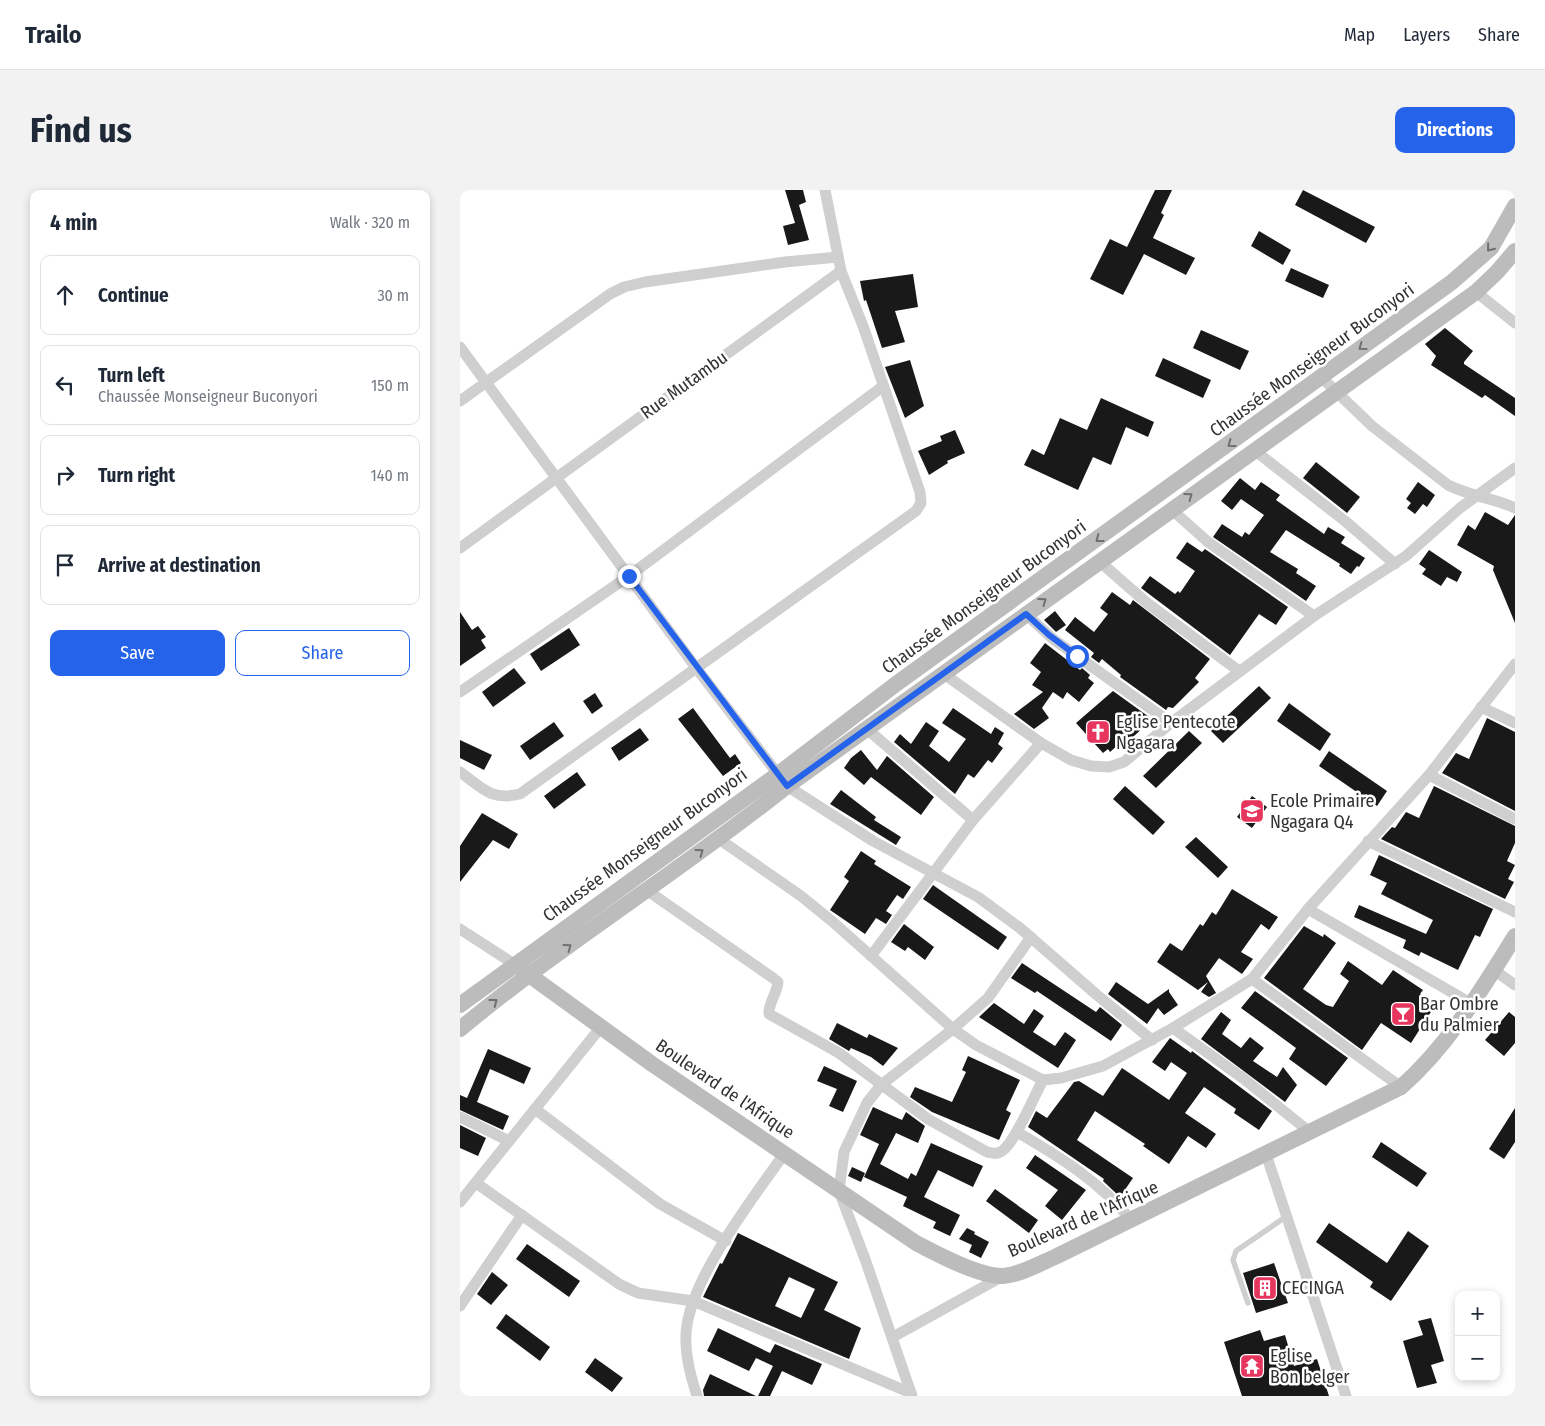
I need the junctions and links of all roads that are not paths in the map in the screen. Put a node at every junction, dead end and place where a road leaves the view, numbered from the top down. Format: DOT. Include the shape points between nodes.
graph roads {
  1 [pos="825,190"];
  2 [pos="1515,206"];
  3 [pos="1515,251"];
  4 [pos="838,257"];
  5 [pos="841,271"];
  6 [pos="1476,292"];
  7 [pos="1515,323"];
  8 [pos="460,347"];
  9 [pos="1321,377"];
  10 [pos="486,382"];
  11 [pos="882,387"];
  12 [pos="1335,392"];
  13 [pos="460,401"];
  14 [pos="1254,450"];
  15 [pos="1515,468"];
  16 [pos="557,478"];
  17 [pos="1477,496"];
  18 [pos="1515,508"];
  19 [pos="1170,509"];
  20 [pos="460,548"];
  21 [pos="1099,561"];
  22 [pos="1394,564"];
  23 [pos="629,576"];
  24 [pos="1026,614"];
  25 [pos="1314,616"];
  26 [pos="1515,664"];
  27 [pos="697,669"];
  28 [pos="1239,671"];
  29 [pos="944,674"];
  30 [pos="460,692"];
  31 [pos="1481,707"];
  32 [pos="1171,723"];
  33 [pos="1515,723"];
  34 [pos="867,729"];
  35 [pos="1041,743"];
  36 [pos="460,772"];
  37 [pos="1428,775"];
  38 [pos="782,780"];
  39 [pos="1515,819"];
  40 [pos="972,820"];
  41 [pos="719,839"];
  42 [pos="1368,841"];
  43 [pos="934,873"];
  44 [pos="648,890"];
  45 [pos="1308,909"];
  46 [pos="1515,912"];
  47 [pos="460,929"];
  48 [pos="1515,936"];
  49 [pos="1031,938"];
  50 [pos="871,956"];
  51 [pos="514,964"];
  52 [pos="1494,970"];
  53 [pos="529,976"];
  54 [pos="1252,979"];
  55 [pos="1515,984"];
  56 [pos="460,1004"];
  57 [pos="1472,1004"];
  58 [pos="601,1028"];
  59 [pos="1172,1028"];
  60 [pos="460,1029"];
  61 [pos="953,1029"];
  62 [pos="1152,1040"];
  63 [pos="1043,1080"];
  64 [pos="881,1085"];
  65 [pos="1401,1088"];
  66 [pos="535,1109"];
  67 [pos="460,1116"];
  68 [pos="1017,1132"];
  69 [pos="1311,1133"];
  70 [pos="510,1141"];
  71 [pos="784,1154"];
  72 [pos="1266,1154"];
  73 [pos="476,1182"];
  74 [pos="838,1191"];
  75 [pos="460,1202"];
  76 [pos="522,1215"];
  77 [pos="1287,1216"];
  78 [pos="1131,1220"];
  79 [pos="726,1241"];
  80 [pos="1002,1276"];
  81 [pos="694,1301"];
  82 [pos="1248,1302"];
  83 [pos="460,1306"];
  84 [pos="893,1337"];
  85 [pos="912,1395"];
  86 [pos="698,1396"];
  87 [pos="1346,1396"];
  1 -- 4 [label="street"];
  2 -- 9 [label="street, Chaussée Monseigneur Buconyori, one-way" via="1491,248 1472,266"];
  3 -- 6 [label="street, Chaussée Monseigneur Buconyori"];
  4 -- 5 [label="street"];
  4 -- 10 [label="street" via="654,280 624,287"];
  5 -- 11 [label="street"];
  5 -- 16 [label="street, Rue Mutambu"];
  6 -- 7 [label="street"];
  6 -- 12 [label="street, Chaussée Monseigneur Buconyori"];
  8 -- 10 [label="street"];
  9 -- 12 [label="street"];
  9 -- 38 [label="street, Chaussée Monseigneur Buconyori, one-way" via="896,684"];
  10 -- 13 [label="street"];
  10 -- 16 [label="street"];
  11 -- 23 [label="street"];
  11 -- 27 [label="street" via="920,492 921,503 916,511"];
  12 -- 14 [label="street, Chaussée Monseigneur Buconyori"];
  12 -- 17 [label="street" via="1372,426 1441,480"];
  19 -- 14 [label="street, Chaussée Monseigneur Buconyori, one-way"];
  14 -- 22 [label="street"];
  15 -- 17 [label="street"];
  16 -- 20 [label="street, Rue Mutambu"];
  16 -- 23 [label="street"];
  17 -- 18 [label="street"];
  17 -- 22 [label="street"];
  19 -- 21 [label="street, Chaussée Monseigneur Buconyori"];
  19 -- 25 [label="street" via="1208,542"];
  24 -- 21 [label="street, Chaussée Monseigneur Buconyori, one-way"];
  21 -- 28 [label="street" via="1147,603"];
  22 -- 25 [label="street"];
  23 -- 27 [label="street"];
  23 -- 30 [label="street"];
  24 -- 29 [label="street, Chaussée Monseigneur Buconyori"];
  24 -- 32 [label="street" via="1053,639"];
  25 -- 28 [label="street"];
  26 -- 31 [label="street"];
  27 -- 36 [label="street" via="520,794 505,798 492,795"];
  27 -- 38 [label="street"];
  28 -- 32 [label="street"];
  29 -- 34 [label="street, Chaussée Monseigneur Buconyori"];
  29 -- 35 [label="street"];
  31 -- 33 [label="street"];
  31 -- 37 [label="street"];
  32 -- 35 [label="street" via="1124,762 1109,767 1071,760"];
  34 -- 38 [label="street, Chaussée Monseigneur Buconyori"];
  34 -- 40 [label="street"];
  35 -- 40 [label="street"];
  37 -- 39 [label="street"];
  37 -- 42 [label="street"];
  38 -- 41 [label="street, Chaussée Monseigneur Buconyori"];
  38 -- 43 [label="street" via="849,827"];
  38 -- 51 [label="street, Chaussée Monseigneur Buconyori"];
  40 -- 43 [label="street"];
  44 -- 41 [label="street, Chaussée Monseigneur Buconyori, one-way"];
  41 -- 50 [label="street" via="801,896"];
  42 -- 45 [label="street"];
  42 -- 46 [label="street"];
  43 -- 49 [label="street" via="978,898"];
  43 -- 50 [label="street"];
  53 -- 44 [label="street, Chaussée Monseigneur Buconyori, one-way"];
  44 -- 64 [label="street" via="778,982 768,1008 769,1014 839,1053"];
  45 -- 54 [label="street"];
  45 -- 57 [label="street"];
  47 -- 51 [label="street, Boulevard de l'Afrique"];
  48 -- 52 [label="street, Boulevard de l'Afrique"];
  49 -- 61 [label="street" via="988,998"];
  49 -- 62 [label="street"];
  50 -- 61 [label="street"];
  51 -- 53 [label="street, Boulevard de l'Afrique"];
  51 -- 56 [label="street, Chaussée Monseigneur Buconyori"];
  52 -- 55 [label="street"];
  52 -- 57 [label="street, Boulevard de l'Afrique"];
  53 -- 58 [label="street, Boulevard de l'Afrique"];
  60 -- 53 [label="street, Chaussée Monseigneur Buconyori, one-way"];
  54 -- 59 [label="street"];
  54 -- 65 [label="street"];
  57 -- 65 [label="street, Boulevard de l'Afrique" via="1422,1069"];
  58 -- 66 [label="street"];
  58 -- 71 [label="street, Boulevard de l'Afrique"];
  59 -- 62 [label="street"];
  59 -- 69 [label="street" via="1244,1078"];
  61 -- 63 [label="street"];
  61 -- 64 [label="street"];
  62 -- 63 [label="street" via="1103,1066"];
  63 -- 68 [label="street"];
  64 -- 68 [label="street" via="928,1119 987,1152 1003,1151"];
  64 -- 74 [label="street" via="867,1103 844,1152"];
  65 -- 69 [label="street, Boulevard de l'Afrique"];
  66 -- 70 [label="street"];
  66 -- 79 [label="street" via="660,1204"];
  67 -- 70 [label="street"];
  68 -- 78 [label="street" via="1086,1175 1114,1199"];
  69 -- 72 [label="street, Boulevard de l'Afrique"];
  70 -- 73 [label="street"];
  71 -- 74 [label="street, Boulevard de l'Afrique"];
  71 -- 79 [label="street"];
  72 -- 77 [label="street"];
  72 -- 78 [label="street, Boulevard de l'Afrique"];
  73 -- 75 [label="street"];
  73 -- 76 [label="street"];
  74 -- 80 [label="street, Boulevard de l'Afrique" via="916,1243 973,1269"];
  74 -- 84 [label="street"];
  76 -- 81 [label="street" via="619,1284 638,1293"];
  76 -- 83 [label="street"];
  77 -- 82 [label="lane" via="1236,1251 1232,1260"];
  77 -- 87 [label="street"];
  78 -- 80 [label="street, Boulevard de l'Afrique" via="1057,1256"];
  79 -- 81 [label="street"];
  80 -- 84 [label="street"];
  81 -- 85 [label="street"];
  81 -- 86 [label="street" via="686,1326 692,1378"];
  84 -- 85 [label="street"];
}
